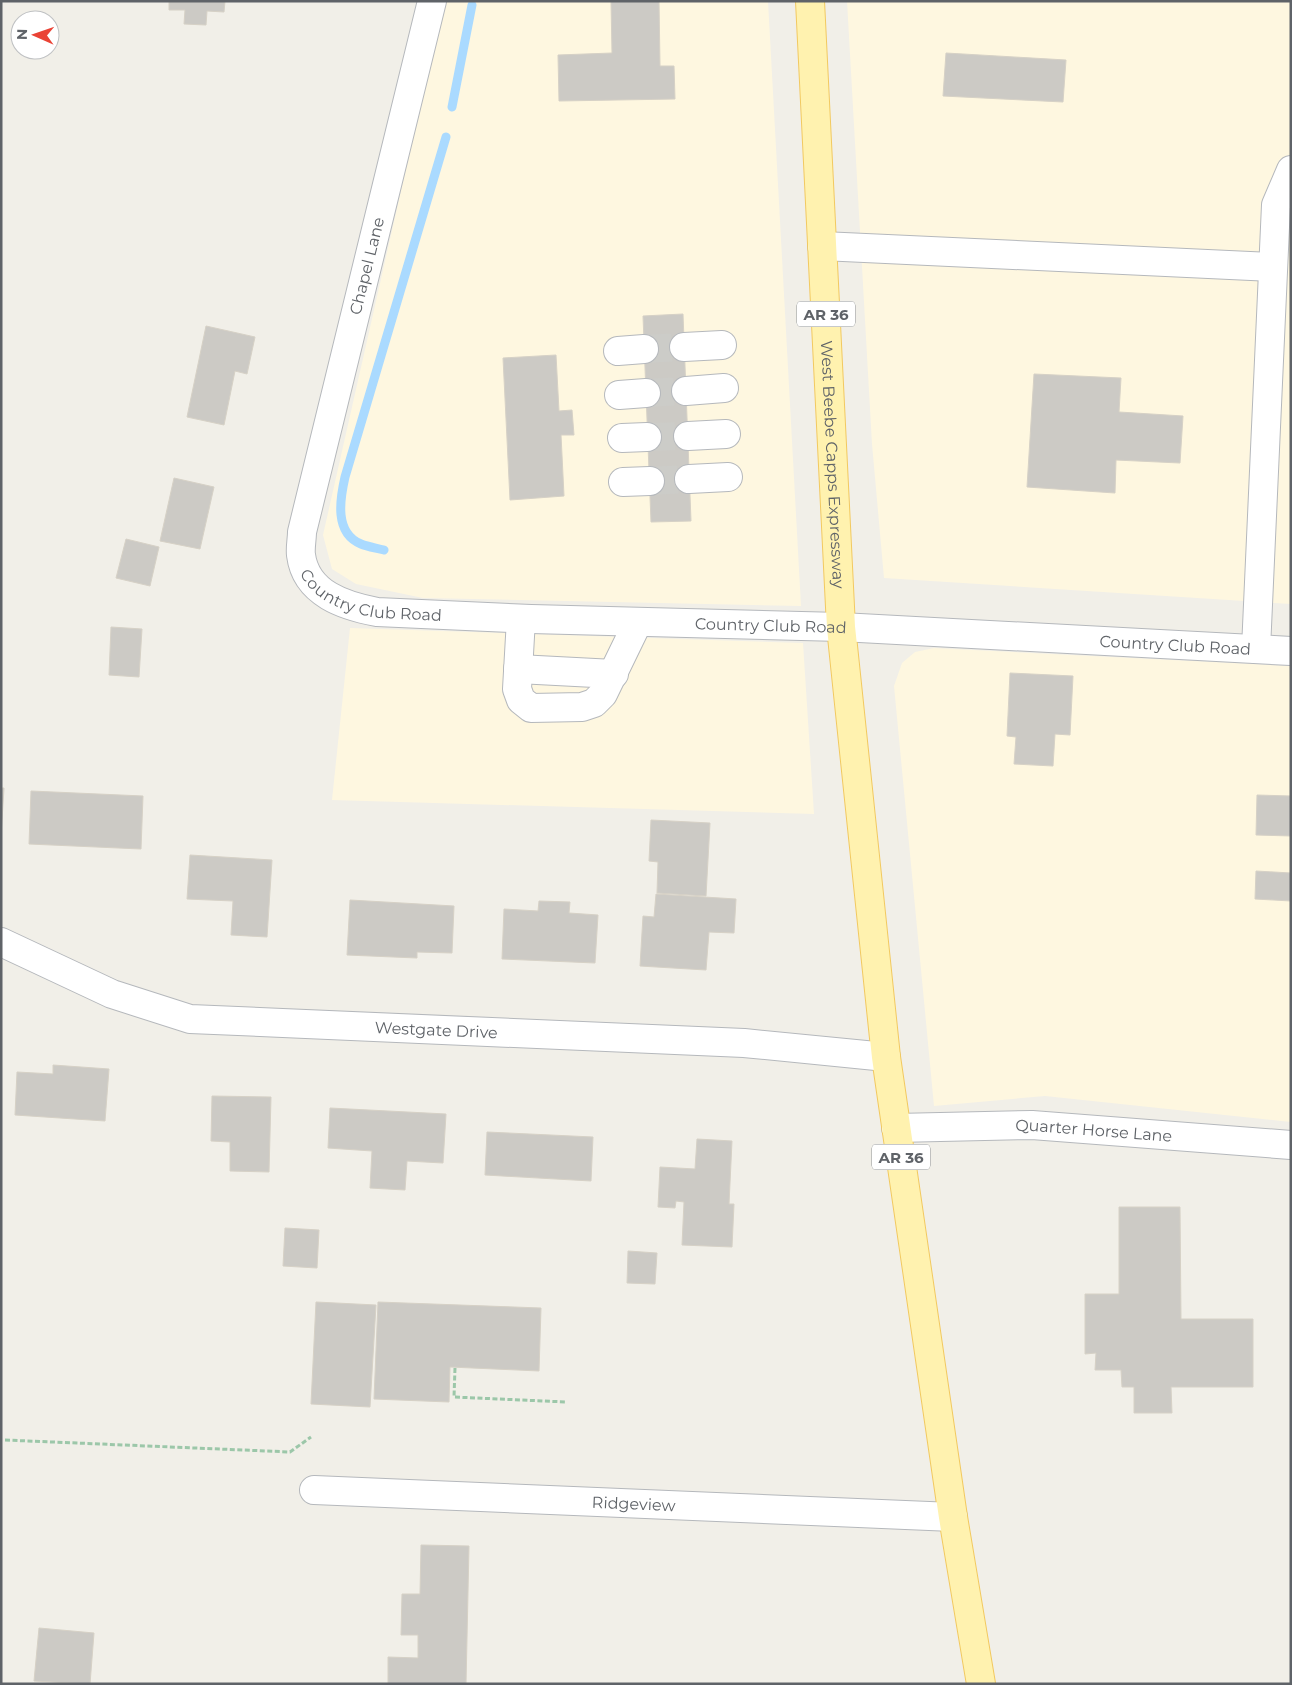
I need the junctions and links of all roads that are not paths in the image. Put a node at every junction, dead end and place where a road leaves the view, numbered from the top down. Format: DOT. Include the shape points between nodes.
graph roads {
  1 [pos="432,1"];
  2 [pos="810,1"];
  3 [pos="1291,170"];
  4 [pos="822,246"];
  5 [pos="1273,267"];
  6 [pos="722,345"];
  7 [pos="684,347"];
  8 [pos="724,388"];
  9 [pos="686,391"];
  10 [pos="726,434"];
  11 [pos="688,436"];
  12 [pos="728,477"];
  13 [pos="689,479"];
  14 [pos="302,532"];
  15 [pos="520,619"];
  16 [pos="638,622"];
  17 [pos="841,627"];
  18 [pos="1256,650"];
  19 [pos="1291,651"];
  20 [pos="518,669"];
  21 [pos="614,674"];
  22 [pos="1,942"];
  23 [pos="886,1057"];
  24 [pos="896,1128"];
  25 [pos="1291,1145"];
  26 [pos="314,1490"];
  27 [pos="953,1516"];
  28 [pos="981,1684"];
  1 -- 14 [label="street, Chapel Lane"];
  2 -- 4 [label="main road, West Beebe Capps Expressway / AR 36"];
  3 -- 5 [label="street" via="1276,205"];
  4 -- 5 [label="street"];
  4 -- 17 [label="main road, West Beebe Capps Expressway / AR 36"];
  5 -- 18 [label="street"];
  6 -- 7 [label="street"];
  8 -- 9 [label="street"];
  10 -- 11 [label="street"];
  12 -- 13 [label="street"];
  14 -- 15 [label="street, Country Club Road" via="301,556 313,584 323,593 350,606 377,612"];
  15 -- 16 [label="street, Country Club Road"];
  15 -- 20 [label="street"];
  16 -- 17 [label="street, Country Club Road"];
  16 -- 21 [label="street"];
  17 -- 18 [label="street, Country Club Road"];
  17 -- 23 [label="main road, AR 36"];
  18 -- 19 [label="street, Country Club Road"];
  20 -- 21 [label="street"];
  20 -- 21 [label="street" via="516,690 521,700 531,708 582,707 594,703"];
  22 -- 23 [label="street, Westgate Drive" via="112,994 190,1019 744,1043"];
  23 -- 24 [label="main road, AR 36"];
  24 -- 25 [label="street, Quarter Horse Lane" via="1032,1125"];
  24 -- 27 [label="main road, AR 36"];
  26 -- 27 [label="street, Ridgeview"];
  27 -- 28 [label="main road, AR 36"];
}
